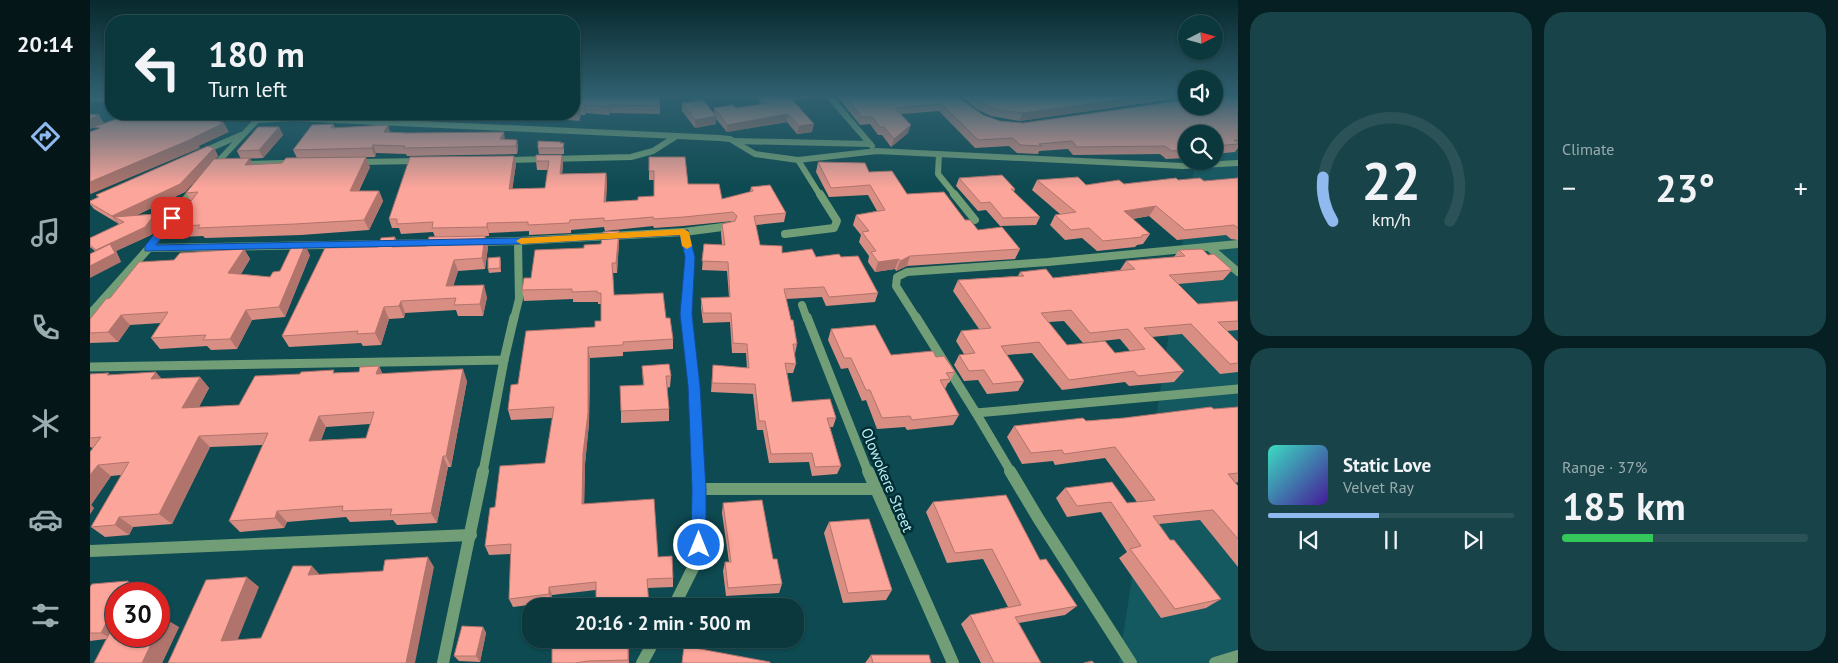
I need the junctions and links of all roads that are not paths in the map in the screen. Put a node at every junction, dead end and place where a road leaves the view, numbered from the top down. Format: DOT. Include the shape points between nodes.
graph roads {
  1 [pos="251,126"];
  2 [pos="474,126"];
  3 [pos="855,126"];
  4 [pos="244,133"];
  5 [pos="675,137"];
  6 [pos="736,141"];
  7 [pos="870,144"];
  8 [pos="876,151"];
  9 [pos="939,154"];
  10 [pos="192,156"];
  11 [pos="499,160"];
  12 [pos="798,160"];
  13 [pos="429,161"];
  14 [pos="349,162"];
  15 [pos="290,163"];
  16 [pos="1238,163"];
  17 [pos="215,164"];
  18 [pos="225,164"];
  19 [pos="234,164"];
  20 [pos="975,220"];
  21 [pos="730,226"];
  22 [pos="684,232"];
  23 [pos="786,234"];
  24 [pos="518,241"];
  25 [pos="448,242"];
  26 [pos="468,242"];
  27 [pos="1238,244"];
  28 [pos="1209,247"];
  29 [pos="149,248"];
  30 [pos="1238,272"];
  31 [pos="802,305"];
  32 [pos="90,314"];
  33 [pos="504,360"];
  34 [pos="90,367"];
  35 [pos="1238,388"];
  36 [pos="976,413"];
  37 [pos="699,489"];
  38 [pos="875,489"];
  39 [pos="471,535"];
  40 [pos="90,551"];
  41 [pos="678,598"];
  42 [pos="650,648"];
  43 [pos="1238,656"];
  44 [pos="444,663"];
  45 [pos="642,663"];
  46 [pos="953,663"];
  47 [pos="1131,663"];
  48 [pos="1215,663"];
  1 -- 4 [label="street"];
  2 -- 5 [label="street"];
  3 -- 7 [label="street"];
  4 -- 10 [label="street"];
  4 -- 17 [label="street"];
  5 -- 6 [label="street"];
  5 -- 11 [label="street" via="653,151 631,157"];
  6 -- 7 [label="street"];
  6 -- 12 [label="street" via="755,154"];
  7 -- 8 [label="street"];
  8 -- 9 [label="street"];
  8 -- 12 [label="street"];
  9 -- 16 [label="street" via="1183,166"];
  9 -- 20 [label="street" via="938,174"];
  12 -- 23 [label="street" via="837,221 834,228"];
  13 -- 14 [label="street"];
  15 -- 19 [label="street"];
  17 -- 18 [label="street"];
  17 -- 29 [label="street"];
  21 -- 22 [label="street"];
  22 -- 24 [label="street"];
  22 -- 37 [label="street" via="690,257 686,314 694,386"];
  24 -- 26 [label="street"];
  24 -- 33 [label="street" via="519,299"];
  25 -- 29 [label="street"];
  27 -- 28 [label="street"];
  28 -- 30 [label="street"];
  28 -- 36 [label="street" via="907,272 897,277 896,286"];
  29 -- 32 [label="street"];
  31 -- 38 [label="street, Olowokere Street"];
  33 -- 34 [label="street"];
  33 -- 39 [label="street"];
  35 -- 36 [label="street"];
  36 -- 47 [label="street" via="1038,518"];
  37 -- 38 [label="street"];
  37 -- 41 [label="street" via="696,562"];
  38 -- 46 [label="street, Olowokere Street" via="916,587"];
  39 -- 40 [label="street"];
  39 -- 44 [label="street"];
  42 -- 45 [label="street"];
  43 -- 48 [label="street"];
}
